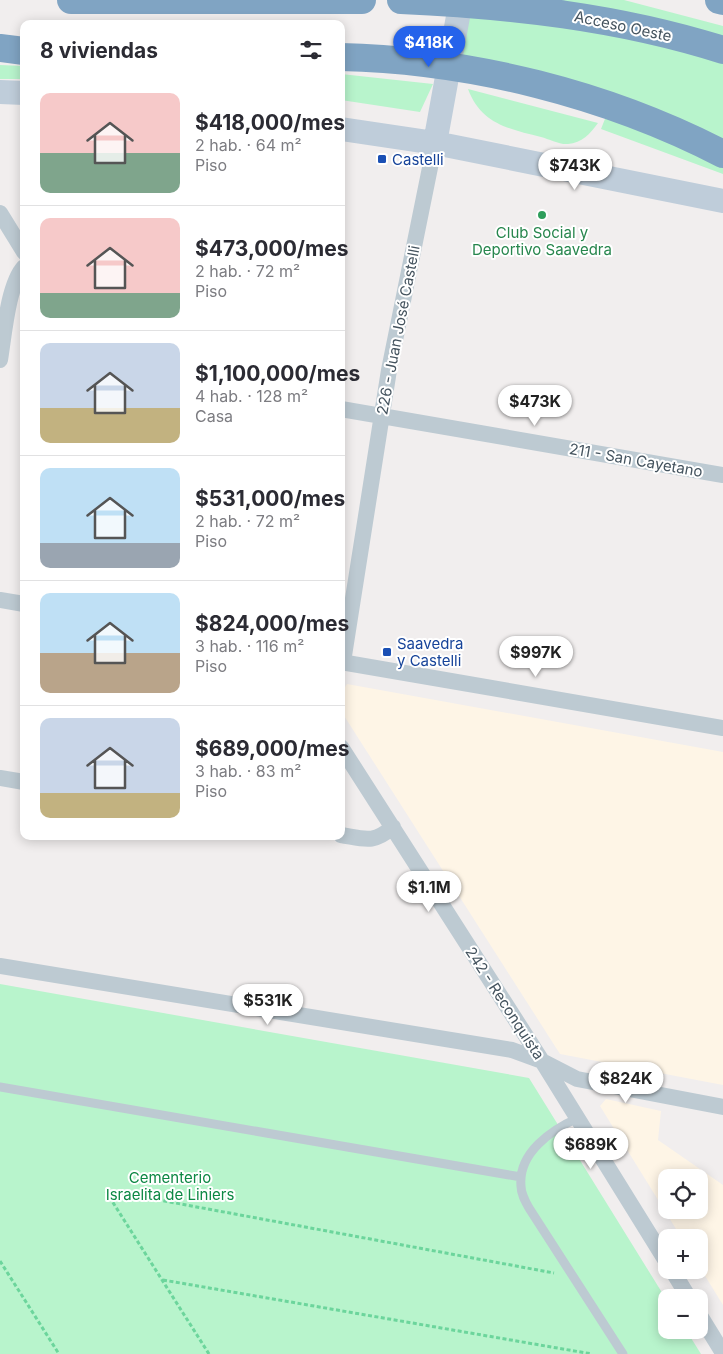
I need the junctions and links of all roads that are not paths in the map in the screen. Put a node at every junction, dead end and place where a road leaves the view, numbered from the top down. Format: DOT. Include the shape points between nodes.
graph roads {
  1 [pos="362,0"];
  2 [pos="402,0"];
  3 [pos="461,0"];
  4 [pos="719,0"];
  5 [pos="82,1"];
  6 [pos="723,1"];
  7 [pos="0,48"];
  8 [pos="723,50"];
  9 [pos="20,51"];
  10 [pos="0,52"];
  11 [pos="20,52"];
  12 [pos="345,57"];
  13 [pos="0,92"];
  14 [pos="20,93"];
  15 [pos="345,130"];
  16 [pos="435,143"];
  17 [pos="723,154"];
  18 [pos="723,201"];
  19 [pos="0,213"];
  20 [pos="20,246"];
  21 [pos="20,271"];
  22 [pos="0,360"];
  23 [pos="345,411"];
  24 [pos="381,416"];
  25 [pos="723,476"];
  26 [pos="0,600"];
  27 [pos="20,603"];
  28 [pos="345,643"];
  29 [pos="345,663"];
  30 [pos="723,728"];
  31 [pos="345,753"];
  32 [pos="0,778"];
  33 [pos="20,781"];
  34 [pos="393,827"];
  35 [pos="345,836"];
  36 [pos="0,966"];
  37 [pos="542,1062"];
  38 [pos="0,1087"];
  39 [pos="723,1107"];
  40 [pos="578,1118"];
  41 [pos="521,1177"];
  42 [pos="658,1248"];
  43 [pos="708,1329"];
  44 [pos="723,1353"];
  45 [pos="623,1354"];
  1 -- 5 [label="highway"];
  2 -- 8 [label="highway, Acceso Oeste" via="478,4 574,16 659,32"];
  3 -- 16 [label="main road, 226 - Juan José Castelli"];
  4 -- 6 [label="highway"];
  7 -- 9 [label="highway"];
  10 -- 11 [label="highway"];
  12 -- 17 [label="highway" via="413,62 528,83 656,123"];
  13 -- 14 [label="main road"];
  15 -- 16 [label="main road"];
  16 -- 18 [label="main road"];
  16 -- 24 [label="street, 226 - Juan José Castelli"];
  19 -- 20 [label="street"];
  21 -- 22 [label="street" via="13,287"];
  23 -- 24 [label="street, 211 - San Cayetano"];
  24 -- 25 [label="street, 211 - San Cayetano"];
  24 -- 28 [label="street, 226 - Juan José Castelli"];
  26 -- 27 [label="street"];
  29 -- 30 [label="street"];
  31 -- 34 [label="street, 242 - Reconquista"];
  32 -- 33 [label="street"];
  34 -- 35 [label="street" via="380,837 365,839"];
  34 -- 37 [label="street, 242 - Reconquista"];
  36 -- 37 [label="street" via="512,1050"];
  37 -- 39 [label="street" via="576,1078"];
  37 -- 40 [label="street, 242 - Reconquista"];
  38 -- 41 [label="lane"];
  40 -- 41 [label="lane" via="559,1126 528,1155"];
  40 -- 42 [label="street, 242 - Reconquista"];
  41 -- 45 [label="lane" via="522,1193 529,1208"];
  43 -- 44 [label="street"];
}
